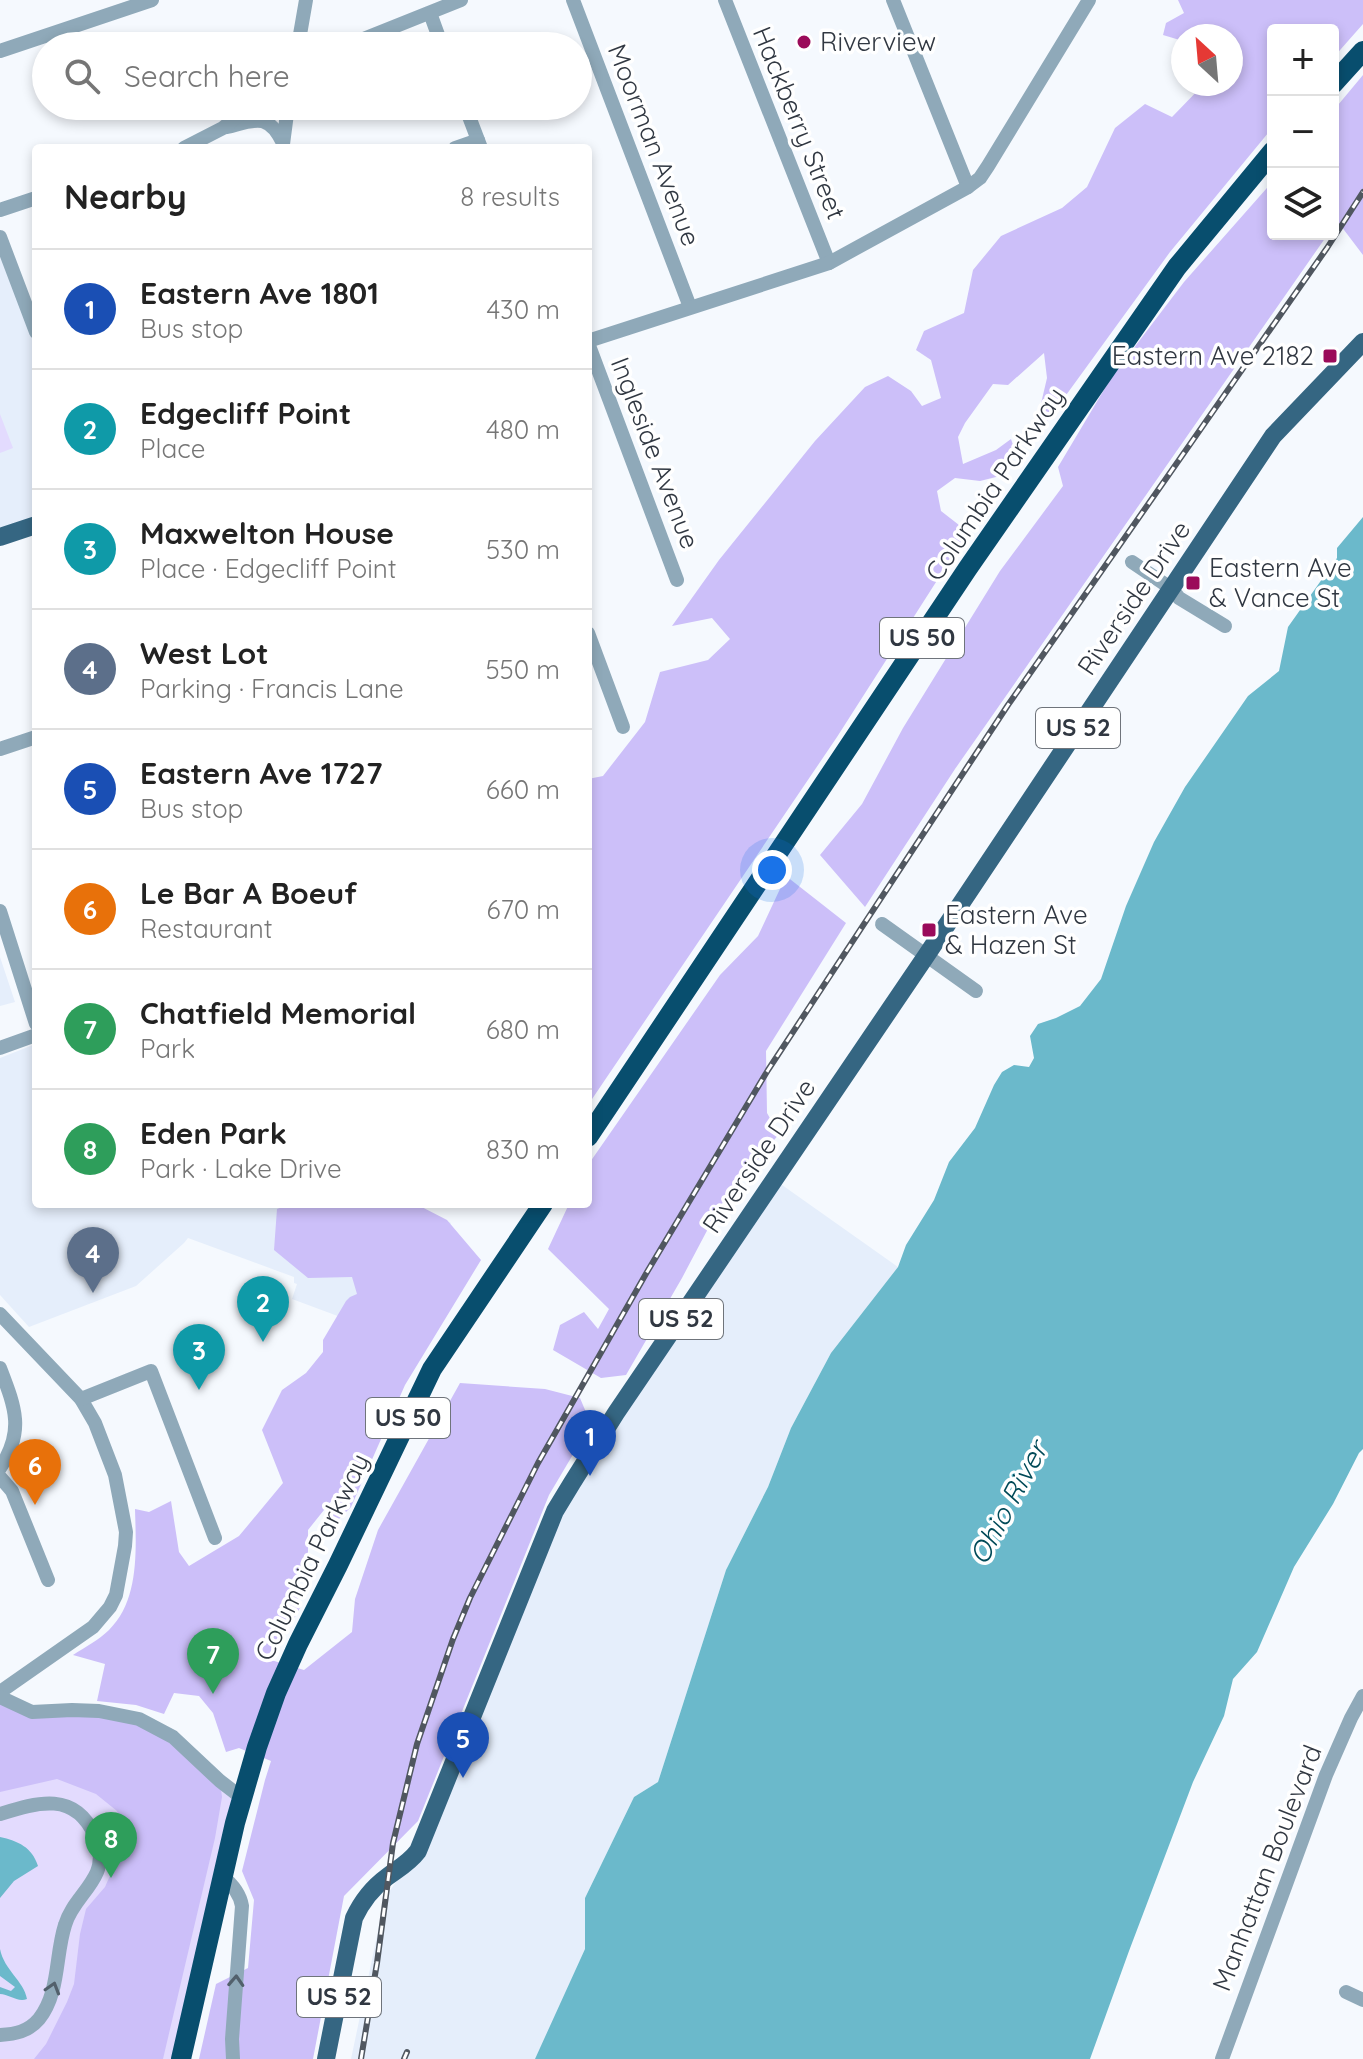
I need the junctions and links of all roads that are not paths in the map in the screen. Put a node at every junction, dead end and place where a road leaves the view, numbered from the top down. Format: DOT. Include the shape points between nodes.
graph roads {
  1 [pos="152,0"];
  2 [pos="306,0"];
  3 [pos="461,0"];
  4 [pos="573,0"];
  5 [pos="725,0"];
  6 [pos="893,0"];
  7 [pos="1089,0"];
  8 [pos="430,13"];
  9 [pos="57,32"];
  10 [pos="300,32"];
  11 [pos="382,32"];
  12 [pos="437,32"];
  13 [pos="585,32"];
  14 [pos="32,40"];
  15 [pos="592,50"];
  16 [pos="0,51"];
  17 [pos="1363,51"];
  18 [pos="1339,77"];
  19 [pos="233,120"];
  20 [pos="255,120"];
  21 [pos="255,120"];
  22 [pos="286,120"];
  23 [pos="470,120"];
  24 [pos="223,128"];
  25 [pos="192,144"];
  26 [pos="282,144"];
  27 [pos="283,144"];
  28 [pos="479,144"];
  29 [pos="1267,158"];
  30 [pos="968,187"];
  31 [pos="32,199"];
  32 [pos="0,210"];
  33 [pos="0,237"];
  34 [pos="829,263"];
  35 [pos="690,307"];
  36 [pos="32,321"];
  37 [pos="592,341"];
  38 [pos="1363,342"];
  39 [pos="592,353"];
  40 [pos="32,526"];
  41 [pos="0,537"];
  42 [pos="1132,562"];
  43 [pos="677,580"];
  44 [pos="1172,589"];
  45 [pos="1225,626"];
  46 [pos="592,644"];
  47 [pos="623,727"];
  48 [pos="32,738"];
  49 [pos="0,749"];
  50 [pos="0,911"];
  51 [pos="882,924"];
  52 [pos="926,956"];
  53 [pos="976,991"];
  54 [pos="32,1011"];
  55 [pos="32,1036"];
  56 [pos="0,1048"];
  57 [pos="592,1131"];
  58 [pos="540,1208"];
  59 [pos="0,1314"];
  60 [pos="21,1336"];
  61 [pos="0,1337"];
  62 [pos="0,1368"];
  63 [pos="81,1399"];
  64 [pos="0,1468"];
  65 [pos="0,1477"];
  66 [pos="215,1538"];
  67 [pos="48,1580"];
  68 [pos="0,1694"];
  69 [pos="1363,1696"];
  70 [pos="242,1798"];
  71 [pos="0,1814"];
  72 [pos="222,1876"];
  73 [pos="1346,1992"];
  74 [pos="1363,2000"];
  75 [pos="0,2035"];
  76 [pos="181,2059"];
  77 [pos="233,2059"];
  78 [pos="326,2059"];
  79 [pos="1222,2059"];
  1 -- 9 [label="street"];
  2 -- 10 [label="street"];
  3 -- 8 [label="street"];
  4 -- 13 [label="street, Moorman Avenue"];
  5 -- 34 [label="street, Hackberry Street"];
  6 -- 30 [label="street"];
  7 -- 30 [label="street" via="988,166"];
  8 -- 11 [label="street"];
  8 -- 12 [label="street"];
  14 -- 16 [label="street"];
  15 -- 35 [label="street, Moorman Avenue"];
  17 -- 18 [label="highway"];
  19 -- 24 [label="street"];
  20 -- 24 [label="street"];
  21 -- 26 [label="street" via="272,124"];
  22 -- 27 [label="street"];
  23 -- 28 [label="street"];
  24 -- 25 [label="street"];
  29 -- 57 [label="highway, Columbia Parkway / US 50" via="1177,267 1079,408"];
  30 -- 34 [label="street"];
  31 -- 32 [label="street"];
  33 -- 36 [label="street"];
  34 -- 35 [label="street"];
  35 -- 37 [label="street"];
  38 -- 44 [label="main road, Riverside Drive / US 52" via="1273,436"];
  39 -- 43 [label="street, Ingleside Avenue"];
  40 -- 41 [label="main road"];
  42 -- 44 [label="street"];
  44 -- 45 [label="street"];
  44 -- 52 [label="main road, Riverside Drive / US 52"];
  46 -- 47 [label="street"];
  48 -- 49 [label="street"];
  50 -- 54 [label="street"];
  51 -- 52 [label="street"];
  52 -- 53 [label="street"];
  52 -- 78 [label="main road, Riverside Drive / US 52" via="555,1511 418,1851 376,1886 354,1918"];
  55 -- 56 [label="street"];
  58 -- 70 [label="highway, Columbia Parkway / US 50" via="432,1369 297,1645"];
  59 -- 60 [label="street"];
  60 -- 61 [label="street"];
  60 -- 63 [label="street"];
  62 -- 64 [label="street" via="16,1418 13,1445"];
  63 -- 66 [label="street" via="151,1371"];
  63 -- 68 [label="street" via="106,1448 126,1532 116,1595 93,1627"];
  65 -- 67 [label="street" via="12,1491"];
  68 -- 70 [label="street" via="32,1712 99,1711 139,1719 173,1737"];
  69 -- 79 [label="street, Manhattan Boulevard" via="1326,1775"];
  70 -- 72 [label="highway, Columbia Parkway / US 50"];
  75 -- 71 [label="street, one-way" via="24,2031 42,2015 53,1991 65,1923 100,1861 93,1831 71,1808 44,1802"];
  72 -- 76 [label="highway, Columbia Parkway / US 50"];
  77 -- 72 [label="street, one-way" via="242,1906"];
  73 -- 74 [label="street"];
}
